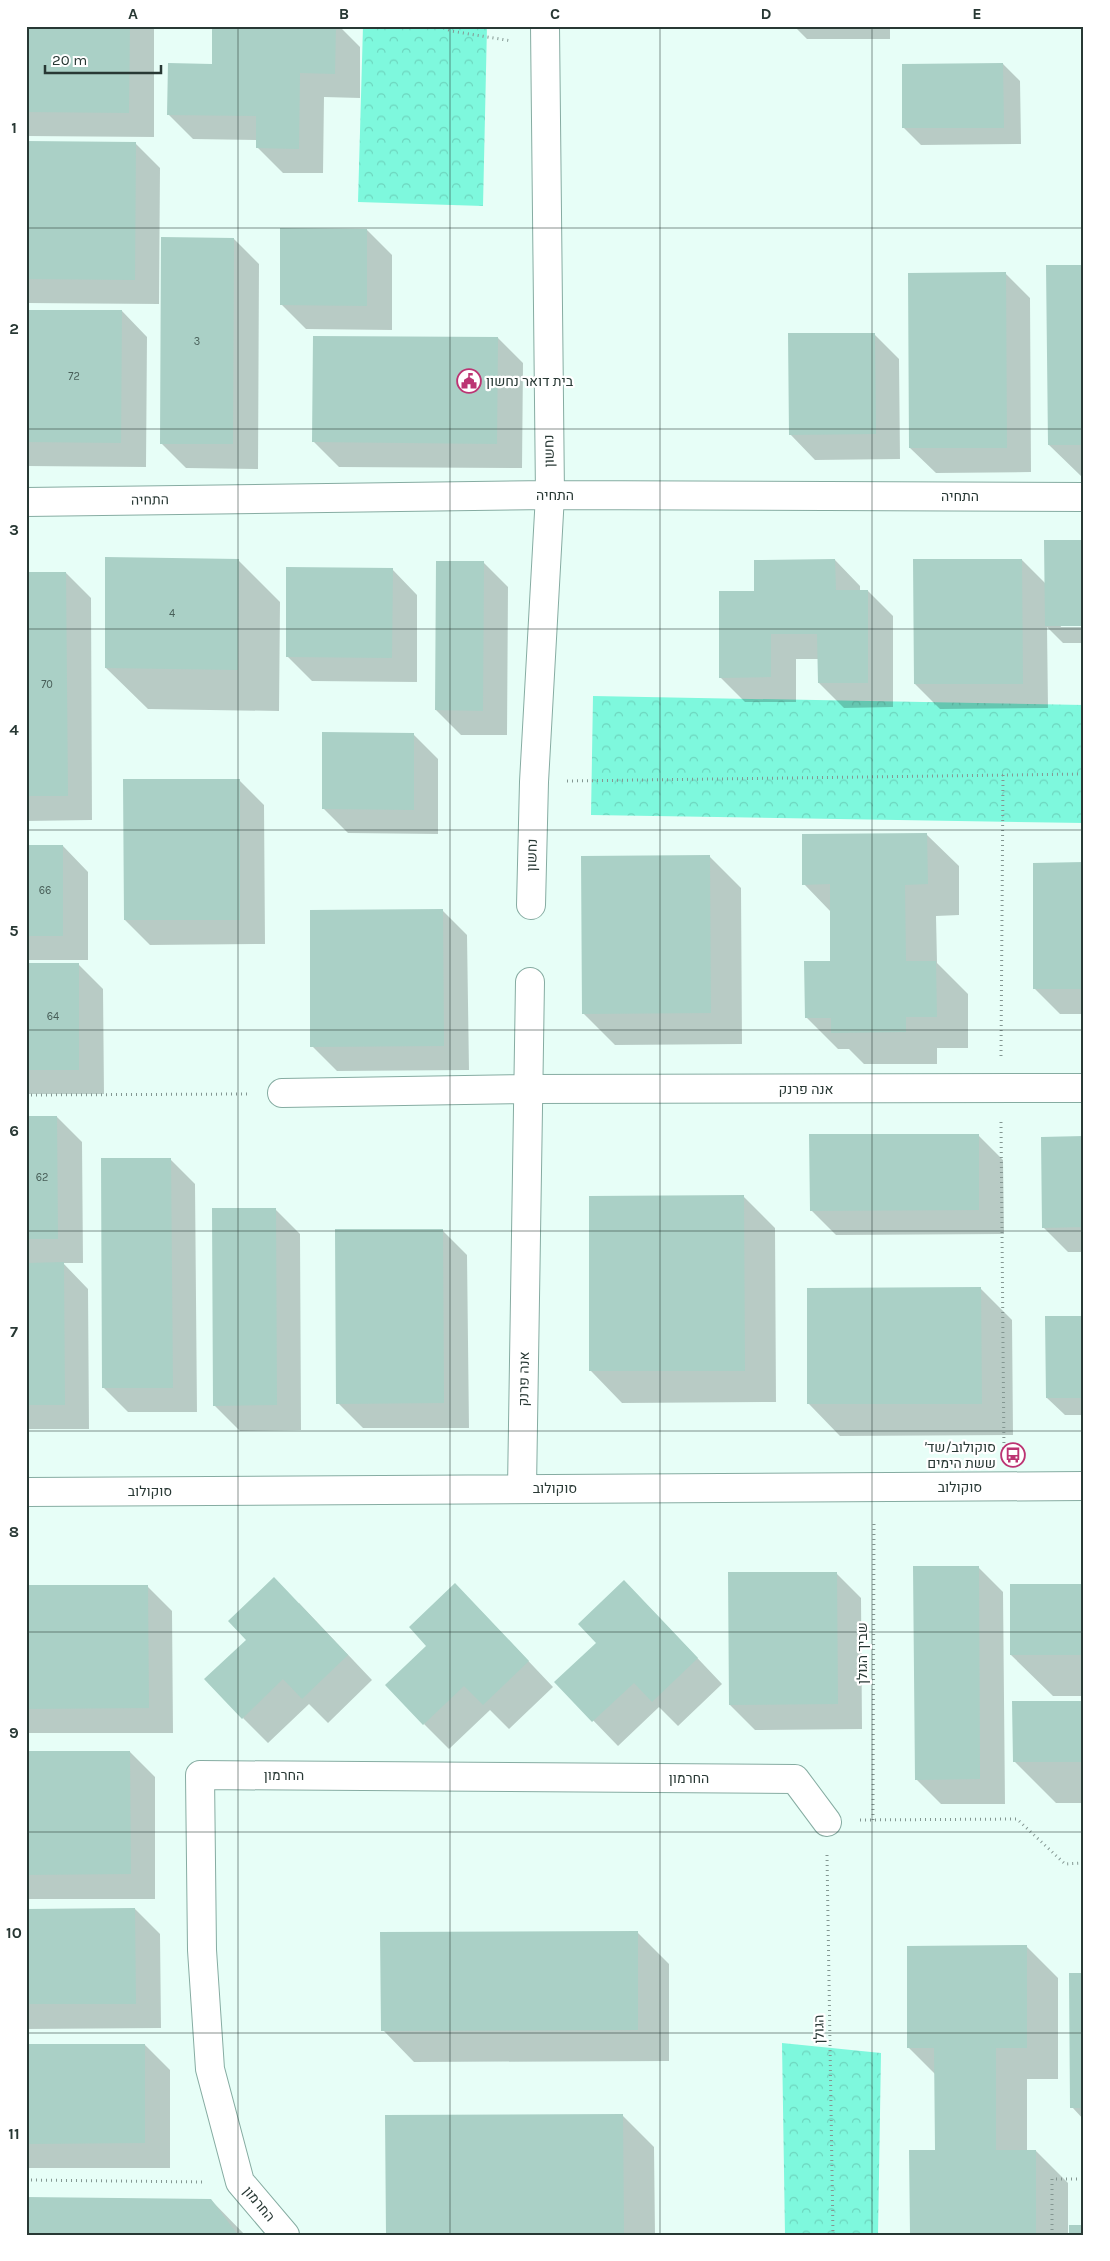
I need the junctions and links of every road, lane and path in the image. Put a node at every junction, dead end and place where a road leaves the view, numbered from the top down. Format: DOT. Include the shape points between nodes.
graph roads {
  1 [pos="439,26"];
  2 [pos="545,36"];
  3 [pos="550,494"];
  4 [pos="1084,497"];
  5 [pos="26,502"];
  6 [pos="1084,774"];
  7 [pos="1003,775"];
  8 [pos="534,782"];
  9 [pos="531,905"];
  10 [pos="530,982"];
  11 [pos="1000,1088"];
  12 [pos="1084,1088"];
  13 [pos="528,1090"];
  14 [pos="282,1093"];
  15 [pos="26,1095"];
  16 [pos="1004,1486"];
  17 [pos="1084,1486"];
  18 [pos="874,1487"];
  19 [pos="522,1488"];
  20 [pos="26,1492"];
  21 [pos="873,1820"];
  22 [pos="827,1822"];
  23 [pos="1084,1864"];
  24 [pos="1084,2179"];
  25 [pos="26,2180"];
  26 [pos="240,2182"];
  27 [pos="284,2235"];
  28 [pos="833,2235"];
  29 [pos="1052,2235"];
  1 -- 2 [label="path" via="451,31"];
  2 -- 3 [label="street, נחשון"];
  3 -- 4 [label="street, התחיה"];
  3 -- 5 [label="street, התחיה"];
  3 -- 8 [label="street, נחשון"];
  6 -- 7 [label="path"];
  7 -- 8 [label="path"];
  7 -- 11 [label="path"];
  8 -- 9 [label="street, נחשון"];
  10 -- 13 [label="street, אנה פרנק"];
  11 -- 12 [label="street, אנה פרנק"];
  11 -- 13 [label="street, אנה פרנק"];
  11 -- 16 [label="path"];
  13 -- 14 [label="street, אנה פרנק"];
  13 -- 19 [label="street, אנה פרנק"];
  14 -- 15 [label="path"];
  16 -- 17 [label="street, סוקולוב"];
  16 -- 18 [label="street, סוקולוב"];
  18 -- 19 [label="street, סוקולוב"];
  18 -- 21 [label="path, שביך הגולן"];
  19 -- 20 [label="street, סוקולוב"];
  21 -- 22 [label="path"];
  21 -- 23 [label="path" via="1017,1819 1065,1864"];
  22 -- 26 [label="street, החרמון" via="795,1779 200,1775 202,1950 210,2069"];
  22 -- 28 [label="path, הגולן"];
  24 -- 29 [label="path" via="1052,2179"];
  25 -- 26 [label="path"];
  26 -- 27 [label="street, החרמון"];
}
